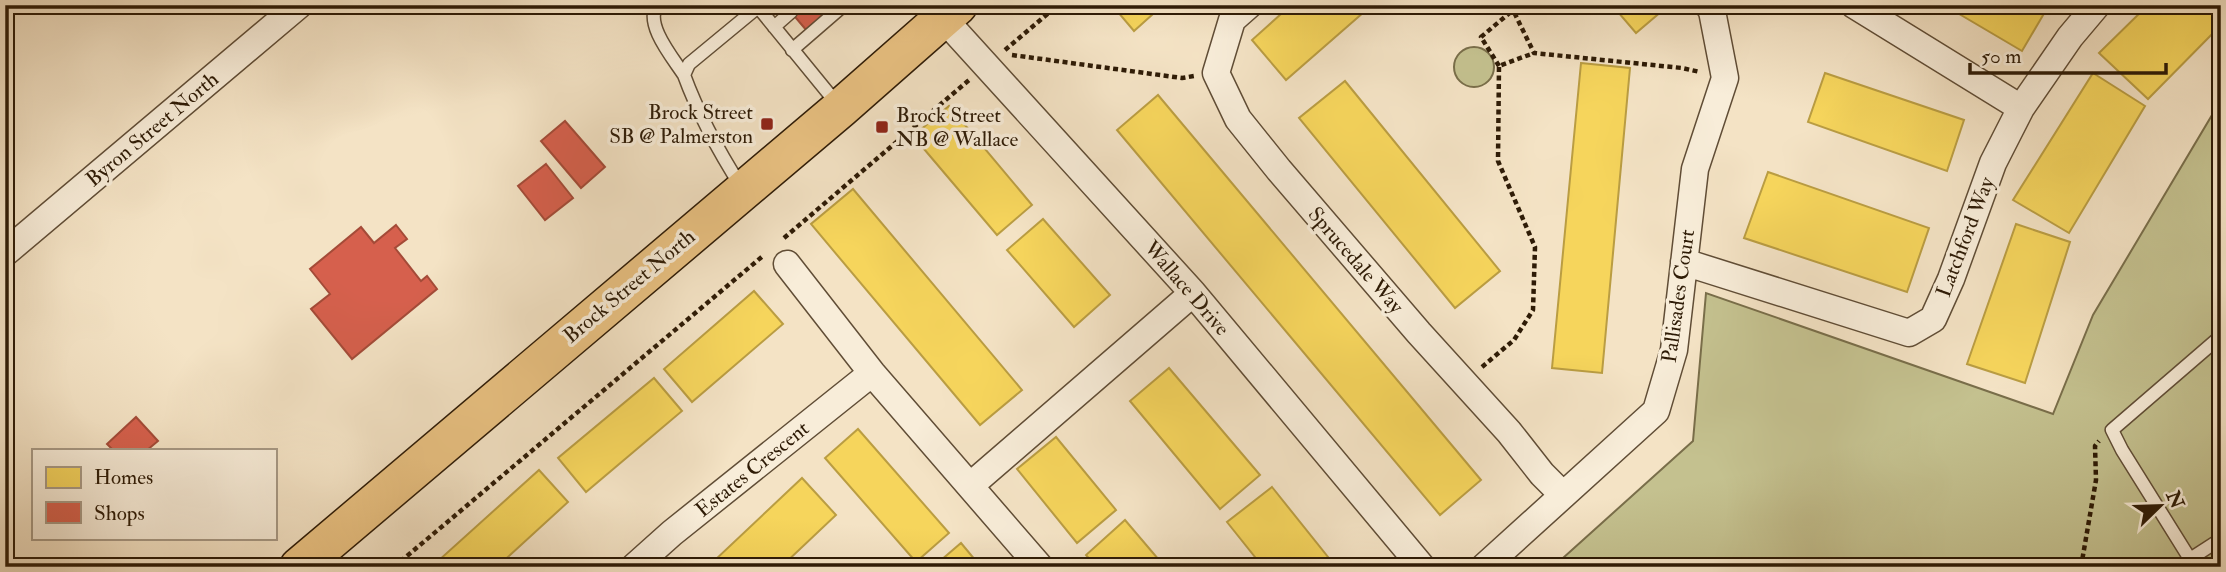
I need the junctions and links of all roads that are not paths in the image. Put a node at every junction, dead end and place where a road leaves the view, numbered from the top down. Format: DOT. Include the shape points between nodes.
graph roads {
  1 [pos="299,5"];
  2 [pos="657,5"];
  3 [pos="844,5"];
  4 [pos="1248,5"];
  5 [pos="1709,5"];
  6 [pos="1854,5"];
  7 [pos="2097,5"];
  8 [pos="758,6"];
  9 [pos="944,10"];
  10 [pos="791,12"];
  11 [pos="774,27"];
  12 [pos="792,50"];
  13 [pos="684,75"];
  14 [pos="841,108"];
  15 [pos="2021,108"];
  16 [pos="743,190"];
  17 [pos="780,250"];
  18 [pos="5,253"];
  19 [pos="1684,262"];
  20 [pos="1193,293"];
  21 [pos="2221,336"];
  22 [pos="872,373"];
  23 [pos="971,485"];
  24 [pos="1563,495"];
  25 [pos="2221,539"];
  26 [pos="299,567"];
  27 [pos="634,567"];
  28 [pos="1040,567"];
  29 [pos="1422,567"];
  30 [pos="1483,567"];
  1 -- 18 [label="street, Byron Street North"];
  2 -- 13 [label="lane" via="653,26"];
  3 -- 12 [label="lane"];
  4 -- 24 [label="street, Sprucedale Way" via="1232,20 1216,73 1238,119"];
  5 -- 19 [label="street, Pallisades Court" via="1725,78 1695,169"];
  6 -- 15 [label="street"];
  7 -- 15 [label="street, Latchford Way"];
  8 -- 11 [label="lane"];
  8 -- 13 [label="lane" via="689,64"];
  9 -- 14 [label="main road, Brock Street North"];
  9 -- 20 [label="street, Wallace Drive" via="986,65"];
  10 -- 11 [label="lane"];
  11 -- 12 [label="lane"];
  12 -- 14 [label="lane"];
  13 -- 16 [label="lane" via="711,139"];
  14 -- 16 [label="main road, Brock Street North"];
  15 -- 19 [label="street, Latchford Way" via="1993,163 1933,319 1909,333"];
  16 -- 26 [label="main road, Brock Street North"];
  17 -- 22 [label="street"];
  19 -- 24 [label="street, Pallisades Court" via="1674,350 1656,411"];
  20 -- 23 [label="street"];
  20 -- 29 [label="street, Wallace Drive"];
  21 -- 25 [label="lane" via="2112,430 2190,559"];
  22 -- 23 [label="street"];
  22 -- 27 [label="street, Estates Crescent"];
  23 -- 28 [label="street"];
  24 -- 30 [label="street, Pallisades Court"];
}
